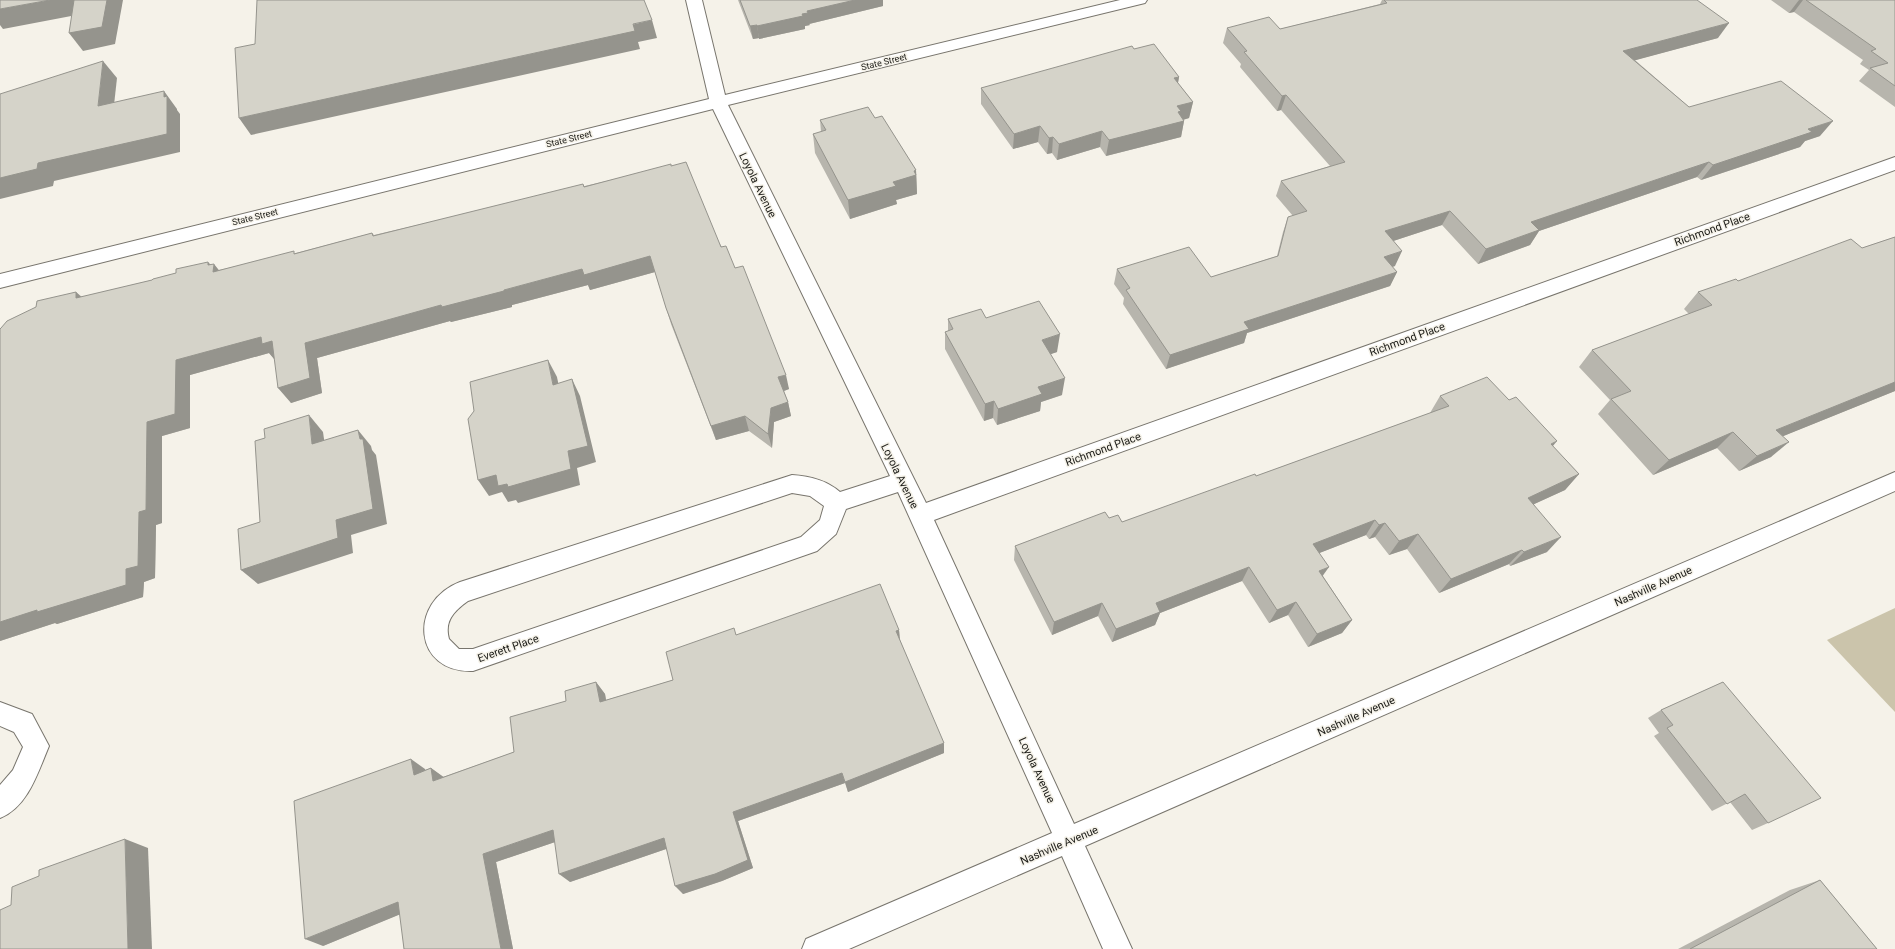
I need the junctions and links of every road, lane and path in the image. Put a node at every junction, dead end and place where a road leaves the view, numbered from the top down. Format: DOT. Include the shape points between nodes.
graph roads {
  1 [pos="694,0"];
  2 [pos="1139,0"];
  3 [pos="718,102"];
  4 [pos="1895,163"];
  5 [pos="0,281"];
  6 [pos="903,481"];
  7 [pos="1895,481"];
  8 [pos="836,503"];
  9 [pos="920,515"];
  10 [pos="0,714"];
  11 [pos="0,805"];
  12 [pos="1070,840"];
  13 [pos="816,949"];
  14 [pos="1118,949"];
  1 -- 3 [label="street, Loyola Avenue"];
  2 -- 3 [label="street, State Street"];
  3 -- 5 [label="street, State Street"];
  3 -- 6 [label="street, Loyola Avenue"];
  4 -- 9 [label="street, Richmond Place"];
  6 -- 8 [label="street"];
  6 -- 9 [label="street, Loyola Avenue"];
  7 -- 12 [label="street, Nashville Avenue"];
  8 -- 8 [label="street, Everett Place" via="824,491 808,484 792,484 460,593 445,605 436,619 434,636 442,650 455,660 473,660 809,544 822,536 833,521"];
  9 -- 12 [label="street, Loyola Avenue"];
  10 -- 11 [label="street" via="23,723 36,746 22,779"];
  12 -- 13 [label="street, Nashville Avenue"];
  12 -- 14 [label="street, Loyola Avenue"];
}
